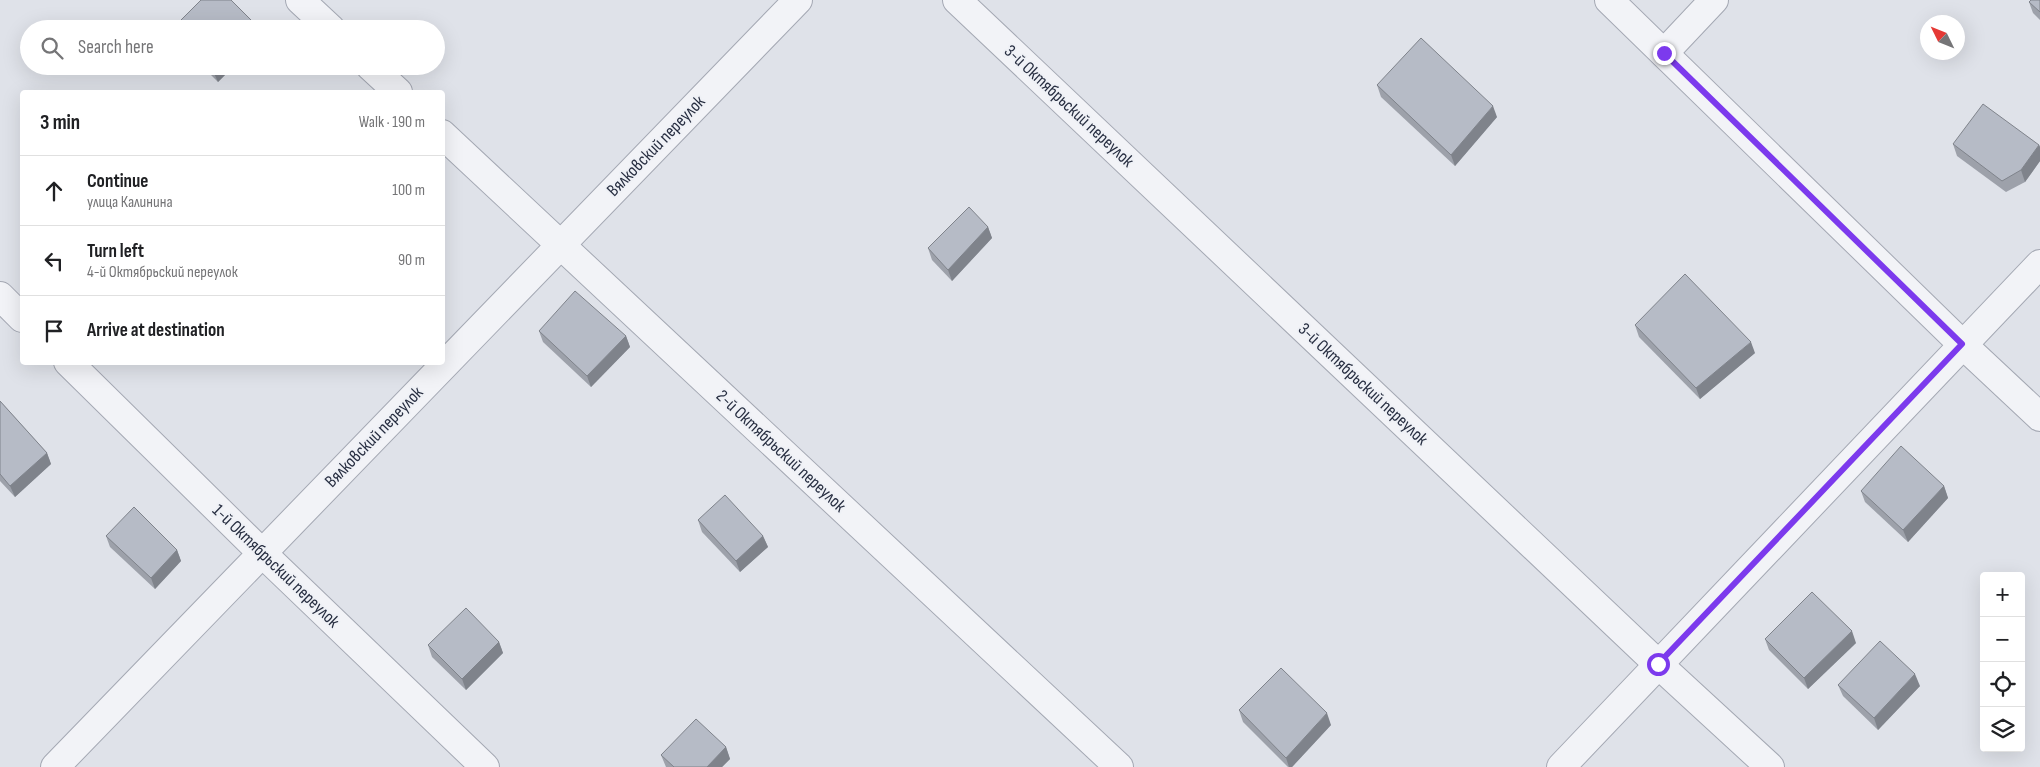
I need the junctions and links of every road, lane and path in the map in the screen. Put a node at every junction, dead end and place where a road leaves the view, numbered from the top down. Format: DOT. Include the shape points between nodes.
graph roads {
  1 [pos="300,0"];
  2 [pos="798,0"];
  3 [pos="957,0"];
  4 [pos="1609,0"];
  5 [pos="1714,0"];
  6 [pos="321,20"];
  7 [pos="1664,53"];
  8 [pos="380,75"];
  9 [pos="396,90"];
  10 [pos="445,137"];
  11 [pos="560,245"];
  12 [pos="2040,264"];
  13 [pos="0,296"];
  14 [pos="20,316"];
  15 [pos="1962,344"];
  16 [pos="445,364"];
  17 [pos="71,365"];
  18 [pos="444,365"];
  19 [pos="2040,417"];
  20 [pos="262,554"];
  21 [pos="1658,664"];
  22 [pos="55,767"];
  23 [pos="485,767"];
  24 [pos="1119,767"];
  25 [pos="1561,767"];
  26 [pos="1770,767"];
  1 -- 6 [label="street"];
  2 -- 11 [label="street, Вялковский переулок"];
  3 -- 21 [label="street, 3-й Октябрьский переулок"];
  4 -- 7 [label="street"];
  5 -- 7 [label="street"];
  7 -- 15 [label="street"];
  8 -- 9 [label="street"];
  10 -- 11 [label="street, 2-й Октябрьский переулок"];
  11 -- 16 [label="street, Вялковский переулок"];
  11 -- 24 [label="street, 2-й Октябрьский переулок"];
  12 -- 15 [label="street"];
  13 -- 14 [label="street"];
  15 -- 19 [label="street"];
  15 -- 21 [label="street"];
  17 -- 20 [label="street, 1-й Октябрьский переулок"];
  18 -- 20 [label="street, Вялковский переулок"];
  20 -- 22 [label="street, Вялковский переулок"];
  20 -- 23 [label="street, 1-й Октябрьский переулок"];
  21 -- 25 [label="street"];
  21 -- 26 [label="street, 3-й Октябрьский переулок"];
}
